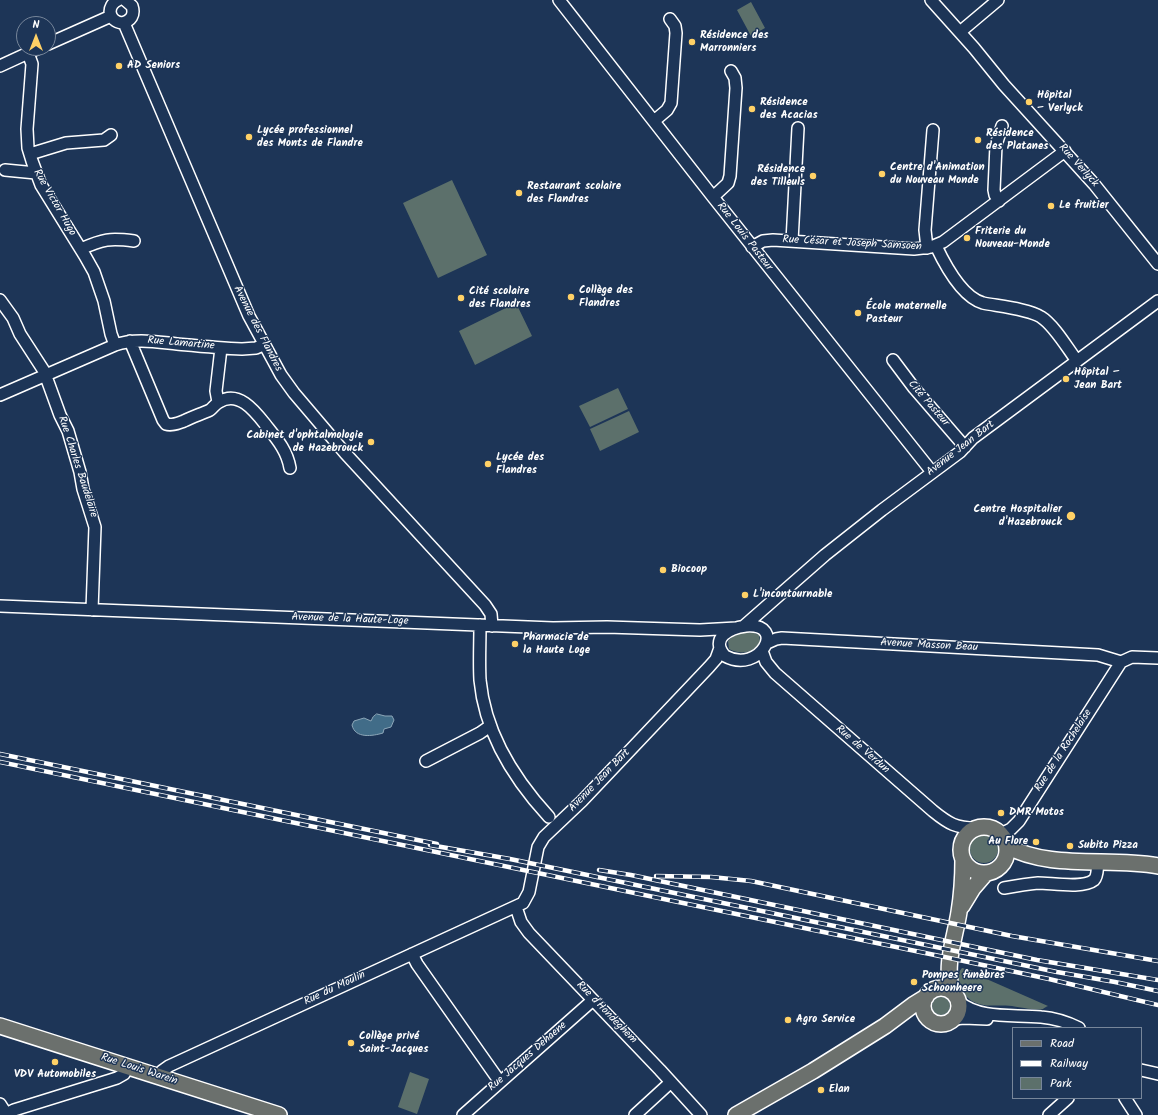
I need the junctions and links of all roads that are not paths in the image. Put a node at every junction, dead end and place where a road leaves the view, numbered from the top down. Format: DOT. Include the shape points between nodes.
graph roads {
  1 [pos="931,0"];
  2 [pos="998,0"];
  3 [pos="124,1"];
  4 [pos="565,2"];
  5 [pos="110,16"];
  6 [pos="670,19"];
  7 [pos="124,23"];
  8 [pos="960,32"];
  9 [pos="56,40"];
  10 [pos="22,56"];
  11 [pos="29,56"];
  12 [pos="0,66"];
  13 [pos="731,71"];
  14 [pos="654,121"];
  15 [pos="1002,126"];
  16 [pos="798,128"];
  17 [pos="933,130"];
  18 [pos="111,135"];
  19 [pos="1065,151"];
  20 [pos="30,154"];
  21 [pos="5,170"];
  22 [pos="36,173"];
  23 [pos="713,197"];
  24 [pos="999,201"];
  25 [pos="134,241"];
  26 [pos="792,241"];
  27 [pos="752,247"];
  28 [pos="931,247"];
  29 [pos="81,249"];
  30 [pos="1158,264"];
  31 [pos="0,300"];
  32 [pos="1158,301"];
  33 [pos="130,342"];
  34 [pos="115,345"];
  35 [pos="263,345"];
  36 [pos="220,348"];
  37 [pos="893,360"];
  38 [pos="1077,361"];
  39 [pos="46,375"];
  40 [pos="0,395"];
  41 [pos="218,402"];
  42 [pos="965,447"];
  43 [pos="290,468"];
  44 [pos="932,472"];
  45 [pos="770,604"];
  46 [pos="0,606"];
  47 [pos="92,610"];
  48 [pos="480,625"];
  49 [pos="492,626"];
  50 [pos="740,627"];
  51 [pos="700,630"];
  52 [pos="764,630"];
  53 [pos="720,645"];
  54 [pos="764,647"];
  55 [pos="1093,655"];
  56 [pos="1158,658"];
  57 [pos="734,659"];
  58 [pos="1121,662"];
  59 [pos="709,667"];
  60 [pos="1110,679"];
  61 [pos="490,726"];
  62 [pos="426,761"];
  63 [pos="549,817"];
  64 [pos="976,828"];
  65 [pos="1004,840"];
  66 [pos="963,859"];
  67 [pos="1054,859"];
  68 [pos="1098,862"];
  69 [pos="1156,865"];
  70 [pos="993,870"];
  71 [pos="1004,888"];
  72 [pos="516,907"];
  73 [pos="959,912"];
  74 [pos="412,954"];
  75 [pos="948,967"];
  76 [pos="928,994"];
  77 [pos="956,997"];
  78 [pos="594,1000"];
  79 [pos="927,1017"];
  80 [pos="954,1019"];
  81 [pos="0,1026"];
  82 [pos="885,1026"];
  83 [pos="1058,1027"];
  84 [pos="1076,1027"];
  85 [pos="128,1067"];
  86 [pos="1142,1070"];
  87 [pos="813,1071"];
  88 [pos="1158,1074"];
  89 [pos="159,1076"];
  90 [pos="500,1082"];
  91 [pos="671,1082"];
  92 [pos="1067,1099"];
  93 [pos="1126,1099"];
  94 [pos="0,1104"];
  95 [pos="6,1115"];
  96 [pos="279,1115"];
  97 [pos="463,1115"];
  98 [pos="635,1115"];
  99 [pos="701,1115"];
  100 [pos="736,1115"];
  101 [pos="752,1115"];
  102 [pos="1049,1115"];
  103 [pos="1136,1115"];
  1 -- 8 [label="street, Rue Verlyck"];
  2 -- 8 [label="street"];
  3 -- 5 [label="street" via="110,8"];
  3 -- 7 [label="street" via="133,9 133,15"];
  4 -- 14 [label="street, Rue Louis Pasteur"];
  5 -- 7 [label="street" via="117,22"];
  5 -- 9 [label="street"];
  6 -- 14 [label="street" via="675,26 676,34 671,103"];
  7 -- 35 [label="street, Avenue des Flandres" via="215,240"];
  8 -- 19 [label="street, Rue Verlyck" via="1000,81"];
  10 -- 12 [label="street"];
  11 -- 20 [label="street, Rue Victor Hugo" via="32,64 28,129"];
  13 -- 23 [label="street" via="736,78 736,88 730,176 728,183"];
  14 -- 23 [label="street, Rue Louis Pasteur"];
  15 -- 24 [label="street" via="996,145 994,190"];
  16 -- 26 [label="street"];
  17 -- 28 [label="street" via="925,230"];
  18 -- 20 [label="street" via="104,140 66,143"];
  19 -- 24 [label="street, Rue César et Joseph Samsoen"];
  19 -- 30 [label="street, Rue Verlyck" via="1103,194"];
  20 -- 22 [label="street, Rue Victor Hugo"];
  21 -- 22 [label="street"];
  22 -- 29 [label="street, Rue Victor Hugo"];
  23 -- 27 [label="street, Rue Louis Pasteur"];
  24 -- 28 [label="street, Rue César et Joseph Samsoen" via="955,234"];
  25 -- 29 [label="street" via="105,240"];
  26 -- 27 [label="street, Rue César et Joseph Samsoen" via="768,240"];
  26 -- 28 [label="street, Rue César et Joseph Samsoen"];
  27 -- 44 [label="street, Rue Louis Pasteur"];
  28 -- 38 [label="street" via="969,296 978,302 1043,318"];
  29 -- 34 [label="street, Rue Victor Hugo" via="100,287"];
  31 -- 39 [label="street, Rue Charles Baudelaire"];
  32 -- 38 [label="street, Avenue Jean Bart"];
  33 -- 34 [label="street, Rue Lamartine"];
  33 -- 36 [label="street, Rue Lamartine"];
  33 -- 41 [label="street" via="166,424 174,424 211,409"];
  34 -- 39 [label="street, Rue Lamartine"];
  35 -- 36 [label="street, Rue Lamartine" via="247,350"];
  35 -- 49 [label="street, Avenue des Flandres" via="294,393 488,608"];
  36 -- 41 [label="street" via="216,391"];
  37 -- 42 [label="street, Cité Pasteur"];
  38 -- 42 [label="street, Avenue Jean Bart" via="973,438"];
  39 -- 40 [label="street"];
  39 -- 47 [label="street, Rue Charles Baudelaire" via="68,431 94,522"];
  41 -- 43 [label="street" via="232,399 249,406 283,446"];
  42 -- 44 [label="street, Avenue Jean Bart"];
  44 -- 45 [label="street, Avenue Jean Bart" via="825,555"];
  45 -- 50 [label="street, Avenue Jean Bart"];
  45 -- 52 [label="street" via="764,619"];
  46 -- 47 [label="street, Avenue de la Haute-Loge"];
  47 -- 48 [label="street, Avenue de la Haute-Loge"];
  48 -- 49 [label="street, Avenue de la Haute-Loge"];
  48 -- 61 [label="street" via="480,681"];
  49 -- 51 [label="street, Avenue de la Haute-Loge"];
  50 -- 51 [label="street, Avenue de la Haute-Loge"];
  50 -- 52 [label="street" via="754,626"];
  50 -- 53 [label="street" via="725,633"];
  51 -- 53 [label="street, Avenue de la Haute-Loge" via="714,635"];
  52 -- 54 [label="street" via="767,637"];
  53 -- 57 [label="street" via="725,656"];
  53 -- 59 [label="street, Avenue Jean Bart" via="716,659"];
  54 -- 55 [label="street, Avenue Masson Beau" via="782,638"];
  54 -- 57 [label="street" via="749,659"];
  54 -- 64 [label="street, Rue de Verdun" via="766,662 775,673 933,812 953,826"];
  55 -- 58 [label="street, Avenue Masson Beau"];
  55 -- 60 [label="street" via="1103,662"];
  56 -- 58 [label="street, Avenue Masson Beau" via="1132,657"];
  57 -- 59 [label="street, Avenue Jean Bart"];
  58 -- 60 [label="street, Rue de la Rochelaise"];
  59 -- 72 [label="street, Avenue Jean Bart" via="582,801 544,837 538,850 527,898"];
  60 -- 65 [label="street, Rue de la Rochelaise" via="1019,821"];
  61 -- 62 [label="street"];
  61 -- 63 [label="street" via="501,752 521,785"];
  64 -- 65 [label="main road" via="990,827"];
  64 -- 66 [label="main road" via="964,839 961,850"];
  65 -- 67 [label="main road" via="1024,854"];
  65 -- 70 [label="main road" via="1006,856"];
  66 -- 70 [label="main road" via="971,869 978,872"];
  66 -- 73 [label="main road"];
  67 -- 68 [label="main road"];
  67 -- 70 [label="main road" via="1021,861"];
  68 -- 69 [label="main road"];
  68 -- 71 [label="street" via="1096,877 1087,883 1034,884"];
  70 -- 73 [label="main road" via="970,892"];
  72 -- 74 [label="street, Rue du Moulin"];
  72 -- 78 [label="street, Rue d'Hondeghem" via="526,929"];
  73 -- 75 [label="main road"];
  74 -- 89 [label="street, Rue du Moulin" via="166,1068"];
  74 -- 90 [label="street"];
  75 -- 76 [label="main road"];
  75 -- 77 [label="main road"];
  76 -- 77 [label="main road" via="942,988"];
  76 -- 79 [label="main road" via="924,1007"];
  76 -- 82 [label="main road"];
  77 -- 80 [label="main road" via="958,1012"];
  77 -- 84 [label="street" via="968,1008 980,1012 1045,1017"];
  78 -- 90 [label="street, Rue Jacques Dehaene"];
  78 -- 91 [label="street, Rue d'Hondeghem"];
  79 -- 80 [label="main road" via="940,1024"];
  79 -- 82 [label="main road"];
  80 -- 83 [label="street" via="1038,1022"];
  81 -- 85 [label="main road, Rue Louis Warein"];
  82 -- 87 [label="main road"];
  85 -- 89 [label="main road, Rue Louis Warein"];
  85 -- 95 [label="street" via="124,1074 117,1078"];
  86 -- 88 [label="street"];
  87 -- 100 [label="main road"];
  87 -- 101 [label="main road"];
  89 -- 96 [label="main road, Rue Louis Warein"];
  90 -- 97 [label="street, Rue Jacques Dehaene"];
  91 -- 98 [label="street"];
  91 -- 99 [label="street, Rue d'Hondeghem"];
  92 -- 102 [label="street"];
  93 -- 103 [label="street"];
  94 -- 95 [label="street"];
}
